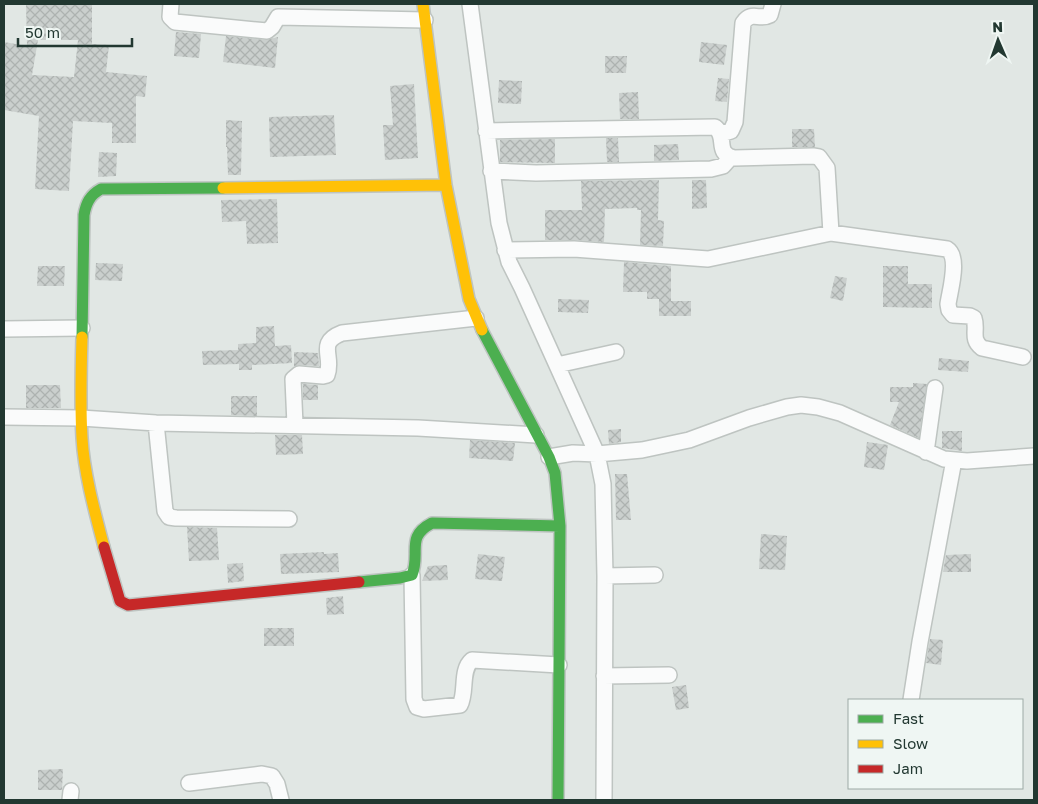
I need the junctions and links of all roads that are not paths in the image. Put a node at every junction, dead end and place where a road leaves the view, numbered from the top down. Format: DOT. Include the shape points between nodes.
graph roads {
  1 [pos="171,4"];
  2 [pos="423,4"];
  3 [pos="470,4"];
  4 [pos="773,4"];
  5 [pos="425,20"];
  6 [pos="486,131"];
  7 [pos="720,134"];
  8 [pos="731,157"];
  9 [pos="491,172"];
  10 [pos="446,185"];
  11 [pos="832,233"];
  12 [pos="505,250"];
  13 [pos="476,318"];
  14 [pos="82,328"];
  15 [pos="4,330"];
  16 [pos="616,352"];
  17 [pos="1023,357"];
  18 [pos="557,365"];
  19 [pos="934,388"];
  20 [pos="4,417"];
  21 [pos="82,418"];
  22 [pos="156,423"];
  23 [pos="294,425"];
  24 [pos="536,435"];
  25 [pos="926,452"];
  26 [pos="593,454"];
  27 [pos="1034,456"];
  28 [pos="549,457"];
  29 [pos="954,460"];
  30 [pos="289,519"];
  31 [pos="560,526"];
  32 [pos="412,575"];
  33 [pos="655,575"];
  34 [pos="605,576"];
  35 [pos="559,664"];
  36 [pos="669,675"];
  37 [pos="604,676"];
  38 [pos="911,699"];
  39 [pos="189,782"];
  40 [pos="281,800"];
  41 [pos="558,800"];
  42 [pos="604,800"];
  1 -- 5 [label="street" via="170,17 175,22 267,31 278,17"];
  2 -- 5 [label="street"];
  3 -- 6 [label="street"];
  4 -- 7 [label="street" via="767,17 751,16 743,23 735,122 731,131"];
  5 -- 10 [label="street"];
  6 -- 7 [label="street" via="705,126 715,127"];
  6 -- 9 [label="street"];
  7 -- 8 [label="street" via="723,151"];
  8 -- 9 [label="street" via="723,166 710,169"];
  8 -- 11 [label="street" via="820,157 827,168"];
  9 -- 12 [label="street"];
  10 -- 13 [label="street" via="464,278"];
  10 -- 14 [label="street" via="101,189 91,194 86,204"];
  11 -- 12 [label="street" via="708,259 574,249"];
  11 -- 17 [label="street" via="948,249 954,256 949,310 953,314 974,318 974,338 982,348"];
  12 -- 18 [label="street"];
  13 -- 23 [label="street" via="334,336 327,346 327,375 299,374 293,379"];
  13 -- 24 [label="street"];
  14 -- 15 [label="street"];
  14 -- 21 [label="street"];
  16 -- 18 [label="street"];
  18 -- 26 [label="street"];
  19 -- 25 [label="street"];
  20 -- 21 [label="street"];
  21 -- 22 [label="street"];
  21 -- 32 [label="street" via="85,462 98,525 122,604"];
  22 -- 23 [label="street"];
  22 -- 30 [label="street" via="165,511 169,517"];
  23 -- 24 [label="street"];
  24 -- 28 [label="street"];
  25 -- 26 [label="street" via="840,413 801,405 749,418 689,440 642,450"];
  25 -- 29 [label="street"];
  26 -- 28 [label="street"];
  26 -- 34 [label="street" via="603,484"];
  27 -- 29 [label="street"];
  28 -- 31 [label="street" via="555,473"];
  29 -- 38 [label="street"];
  31 -- 32 [label="street" via="432,523 418,530"];
  31 -- 35 [label="street"];
  32 -- 35 [label="street" via="414,699 418,707 460,704 464,698 466,668 472,660"];
  33 -- 34 [label="street"];
  34 -- 37 [label="street"];
  35 -- 41 [label="street"];
  36 -- 37 [label="street"];
  37 -- 42 [label="street"];
  39 -- 40 [label="street" via="262,774 272,776"];
}
